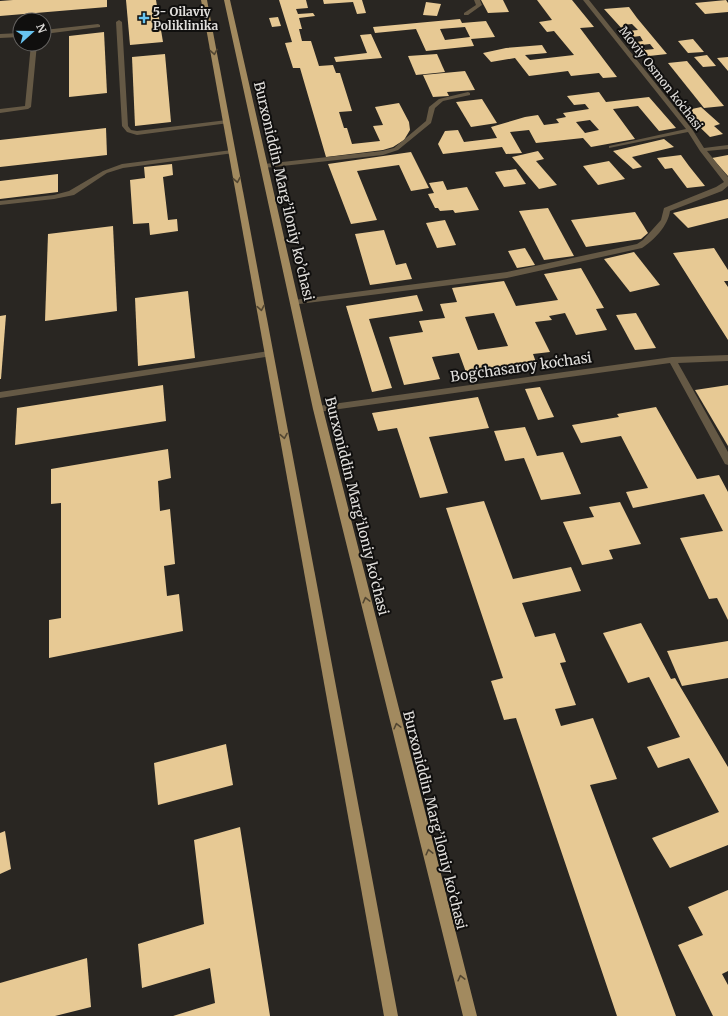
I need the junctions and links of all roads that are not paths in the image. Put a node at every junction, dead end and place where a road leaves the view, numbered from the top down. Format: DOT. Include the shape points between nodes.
graph roads {
  1 [pos="204,0"];
  2 [pos="227,0"];
  3 [pos="478,0"];
  4 [pos="586,0"];
  5 [pos="466,14"];
  6 [pos="119,22"];
  7 [pos="98,26"];
  8 [pos="52,31"];
  9 [pos="12,35"];
  10 [pos="0,36"];
  11 [pos="33,52"];
  12 [pos="468,94"];
  13 [pos="0,111"];
  14 [pos="227,122"];
  15 [pos="690,130"];
  16 [pos="611,147"];
  17 [pos="728,147"];
  18 [pos="702,150"];
  19 [pos="232,152"];
  20 [pos="264,166"];
  21 [pos="728,182"];
  22 [pos="0,203"];
  23 [pos="294,304"];
  24 [pos="269,354"];
  25 [pos="728,358"];
  26 [pos="672,360"];
  27 [pos="0,395"];
  28 [pos="318,409"];
  29 [pos="728,461"];
  30 [pos="391,1016"];
  31 [pos="470,1016"];
  1 -- 14 [label="main road, one-way"];
  2 -- 20 [label="main road, Burxoniddin Marg’iloniy ko’chasi"];
  3 -- 5 [label="street" via="479,5"];
  4 -- 15 [label="street, Moviy Osmon koʻchasi"];
  6 -- 14 [label="street" via="125,126 129,131 137,133"];
  7 -- 8 [label="street"];
  9 -- 10 [label="street"];
  11 -- 13 [label="street" via="28,108"];
  12 -- 20 [label="street" via="441,100 432,107 429,122 396,149 383,153"];
  14 -- 19 [label="main road"];
  15 -- 16 [label="street"];
  15 -- 18 [label="street, Moviy Osmon koʻchasi"];
  17 -- 18 [label="street, Moviy Osmon koʻchasi"];
  18 -- 21 [label="street"];
  19 -- 22 [label="street" via="122,166 105,172 71,193"];
  19 -- 24 [label="main road, one-way"];
  20 -- 23 [label="main road, Burxoniddin Marg’iloniy ko’chasi"];
  21 -- 23 [label="street" via="719,189 667,210 665,220 646,242 639,246 507,275"];
  23 -- 28 [label="main road, Burxoniddin Marg’iloniy ko’chasi"];
  24 -- 27 [label="street"];
  24 -- 30 [label="main road, one-way"];
  25 -- 26 [label="street, Bogʻchasaroy koʻchasi"];
  26 -- 28 [label="street, Bogʻchasaroy koʻchasi"];
  26 -- 29 [label="street"];
  31 -- 28 [label="main road, Burxoniddin Marg’iloniy ko’chasi, one-way"];
}
